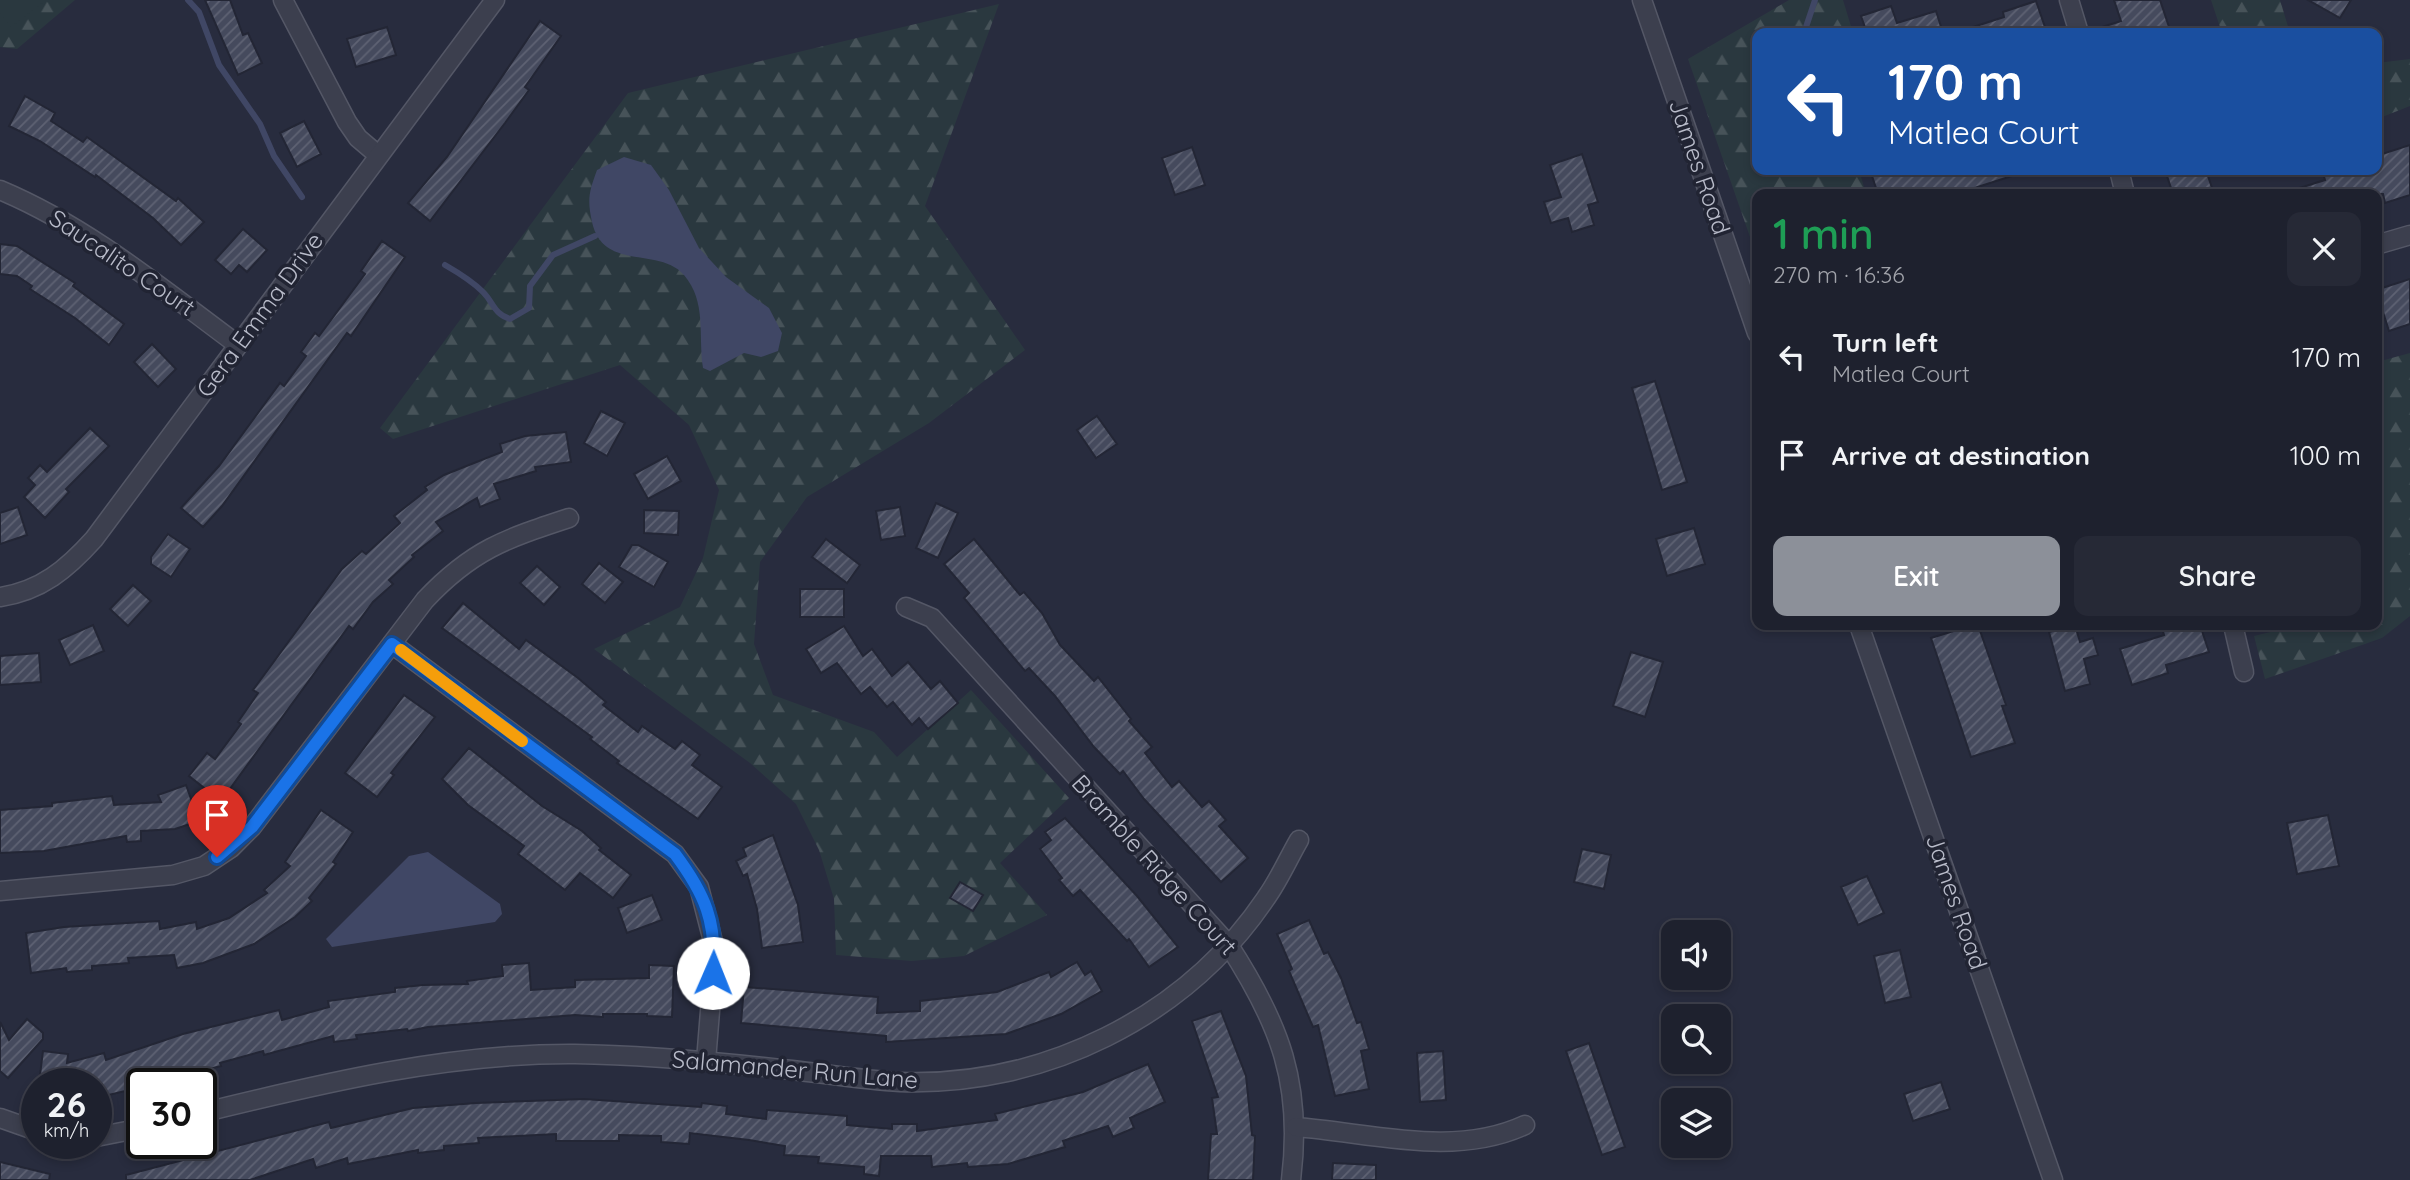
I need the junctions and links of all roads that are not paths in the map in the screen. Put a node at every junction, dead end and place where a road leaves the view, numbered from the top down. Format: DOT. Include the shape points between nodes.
graph roads {
  1 [pos="283,0"];
  2 [pos="495,0"];
  3 [pos="1642,0"];
  4 [pos="2069,0"];
  5 [pos="2077,28"];
  6 [pos="378,155"];
  7 [pos="0,190"];
  8 [pos="2410,235"];
  9 [pos="2382,243"];
  10 [pos="1752,319"];
  11 [pos="238,345"];
  12 [pos="569,518"];
  13 [pos="0,597"];
  14 [pos="906,607"];
  15 [pos="1861,630"];
  16 [pos="2233,630"];
  17 [pos="392,644"];
  18 [pos="2244,672"];
  19 [pos="1299,840"];
  20 [pos="0,891"];
  21 [pos="1228,944"];
  22 [pos="706,1061"];
  23 [pos="217,1109"];
  24 [pos="0,1118"];
  25 [pos="21,1125"];
  26 [pos="1525,1125"];
  27 [pos="1296,1127"];
  28 [pos="1291,1180"];
  29 [pos="2053,1180"];
  1 -- 6 [label="street" via="347,122"];
  2 -- 6 [label="street, Gera Emma Drive"];
  3 -- 10 [label="street, James Road"];
  4 -- 5 [label="street"];
  6 -- 11 [label="street, Gera Emma Drive"];
  7 -- 11 [label="street, Saucalito Court" via="89,235"];
  8 -- 9 [label="street"];
  11 -- 13 [label="street, Gera Emma Drive" via="77,558 47,582"];
  12 -- 17 [label="street" via="483,550 452,571"];
  14 -- 21 [label="street, Bramble Ridge Court" via="932,618"];
  15 -- 29 [label="street, James Road"];
  16 -- 18 [label="street"];
  17 -- 20 [label="street" via="252,827 204,866 173,875"];
  17 -- 22 [label="street" via="675,854 699,887 715,949"];
  19 -- 21 [label="street, Salamander Run Lane" via="1266,899"];
  21 -- 22 [label="street, Salamander Run Lane" via="1184,988 1126,1028 1065,1056 1012,1071 956,1081 899,1082"];
  21 -- 27 [label="street, Bramble Ridge Court" via="1278,1033"];
  22 -- 23 [label="street, Salamander Run Lane" via="573,1054 483,1060 313,1086"];
  24 -- 25 [label="street"];
  26 -- 27 [label="street" via="1477,1142"];
  27 -- 28 [label="street, Bramble Ridge Court"];
}
